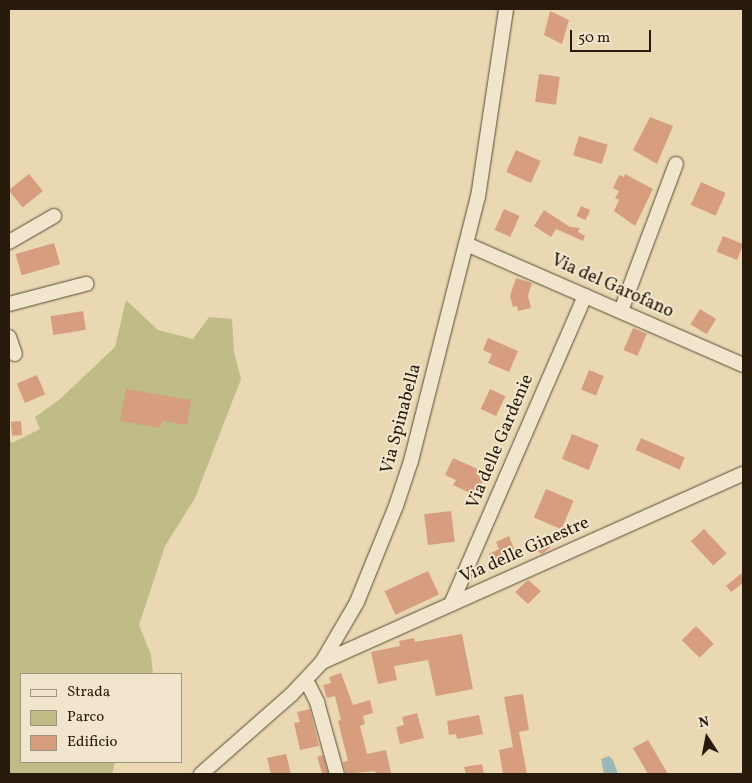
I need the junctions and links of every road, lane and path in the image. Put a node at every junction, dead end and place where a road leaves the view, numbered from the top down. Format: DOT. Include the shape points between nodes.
graph roads {
  1 [pos="506,9"];
  2 [pos="676,164"];
  3 [pos="54,216"];
  4 [pos="9,242"];
  5 [pos="466,244"];
  6 [pos="86,284"];
  7 [pos="585,296"];
  8 [pos="9,304"];
  9 [pos="621,311"];
  10 [pos="9,337"];
  11 [pos="15,354"];
  12 [pos="743,365"];
  13 [pos="743,474"];
  14 [pos="451,604"];
  15 [pos="322,662"];
  16 [pos="306,680"];
  17 [pos="201,774"];
  18 [pos="337,774"];
  1 -- 5 [label="street, Via Spinabella" via="480,188"];
  2 -- 9 [label="street"];
  3 -- 4 [label="street"];
  5 -- 7 [label="street, Via del Garofano"];
  5 -- 15 [label="street, Via Spinabella" via="400,495 356,602"];
  6 -- 8 [label="street"];
  7 -- 9 [label="street, Via del Garofano"];
  7 -- 14 [label="street, Via delle Gardenie"];
  9 -- 12 [label="street, Via del Garofano"];
  10 -- 11 [label="street"];
  13 -- 14 [label="street, Via delle Ginestre"];
  14 -- 15 [label="street, Via delle Ginestre"];
  15 -- 16 [label="street, Via Spinabella"];
  16 -- 17 [label="street, Via Spinabella"];
  16 -- 18 [label="street" via="317,702"];
}
